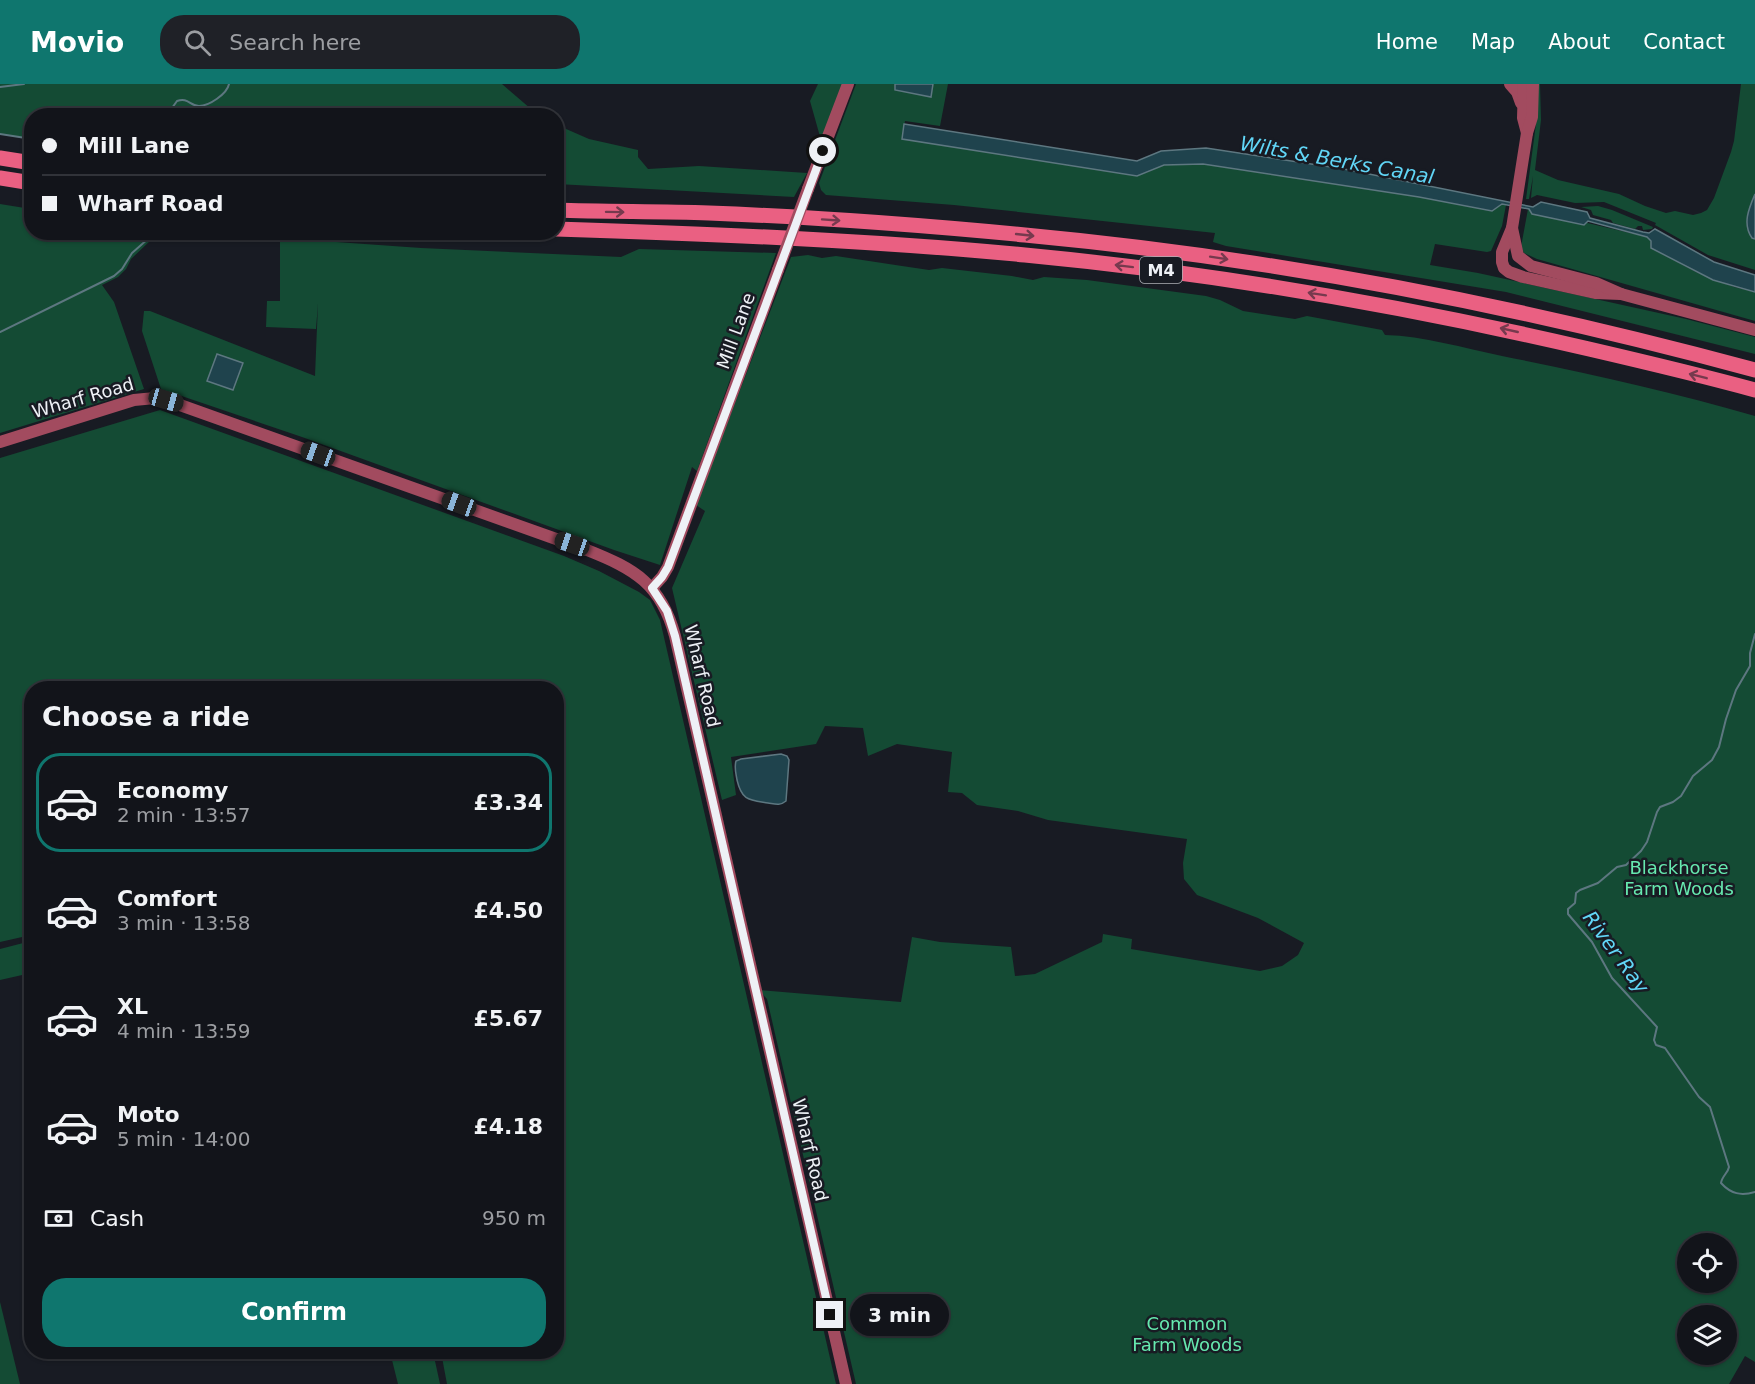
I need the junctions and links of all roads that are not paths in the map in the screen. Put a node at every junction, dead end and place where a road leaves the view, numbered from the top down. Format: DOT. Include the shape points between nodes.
graph roads {
  1 [pos="848,84"];
  2 [pos="1510,84"];
  3 [pos="1524,84"];
  4 [pos="1533,84"];
  5 [pos="1524,110"];
  6 [pos="1527,133"];
  7 [pos="0,158"];
  8 [pos="24,162"];
  9 [pos="0,178"];
  10 [pos="24,182"];
  11 [pos="564,210"];
  12 [pos="1512,228"];
  13 [pos="564,230"];
  14 [pos="1621,294"];
  15 [pos="1755,330"];
  16 [pos="1755,370"];
  17 [pos="1755,390"];
  18 [pos="0,441"];
  19 [pos="652,588"];
  20 [pos="846,1384"];
  1 -- 19 [label="main road, Mill Lane, bridge" via="668,567"];
  2 -- 5 [label="main road"];
  3 -- 5 [label="main road"];
  4 -- 6 [label="main road" via="1532,123"];
  5 -- 6 [label="main road"];
  6 -- 12 [label="main road"];
  7 -- 8 [label="highway"];
  9 -- 10 [label="highway"];
  11 -- 16 [label="highway, M4, one-way" via="708,213 874,223 1185,253 1492,307"];
  12 -- 14 [label="main road" via="1520,260"];
  12 -- 14 [label="main road" via="1502,259 1509,272 1595,293"];
  17 -- 13 [label="highway, M4, one-way" via="1484,325 1180,273 892,244"];
  14 -- 15 [label="main road"];
  18 -- 19 [label="main road, Wharf Road" via="134,400 166,400 587,550 622,566"];
  19 -- 20 [label="main road, Wharf Road" via="667,611 675,636"];
}
